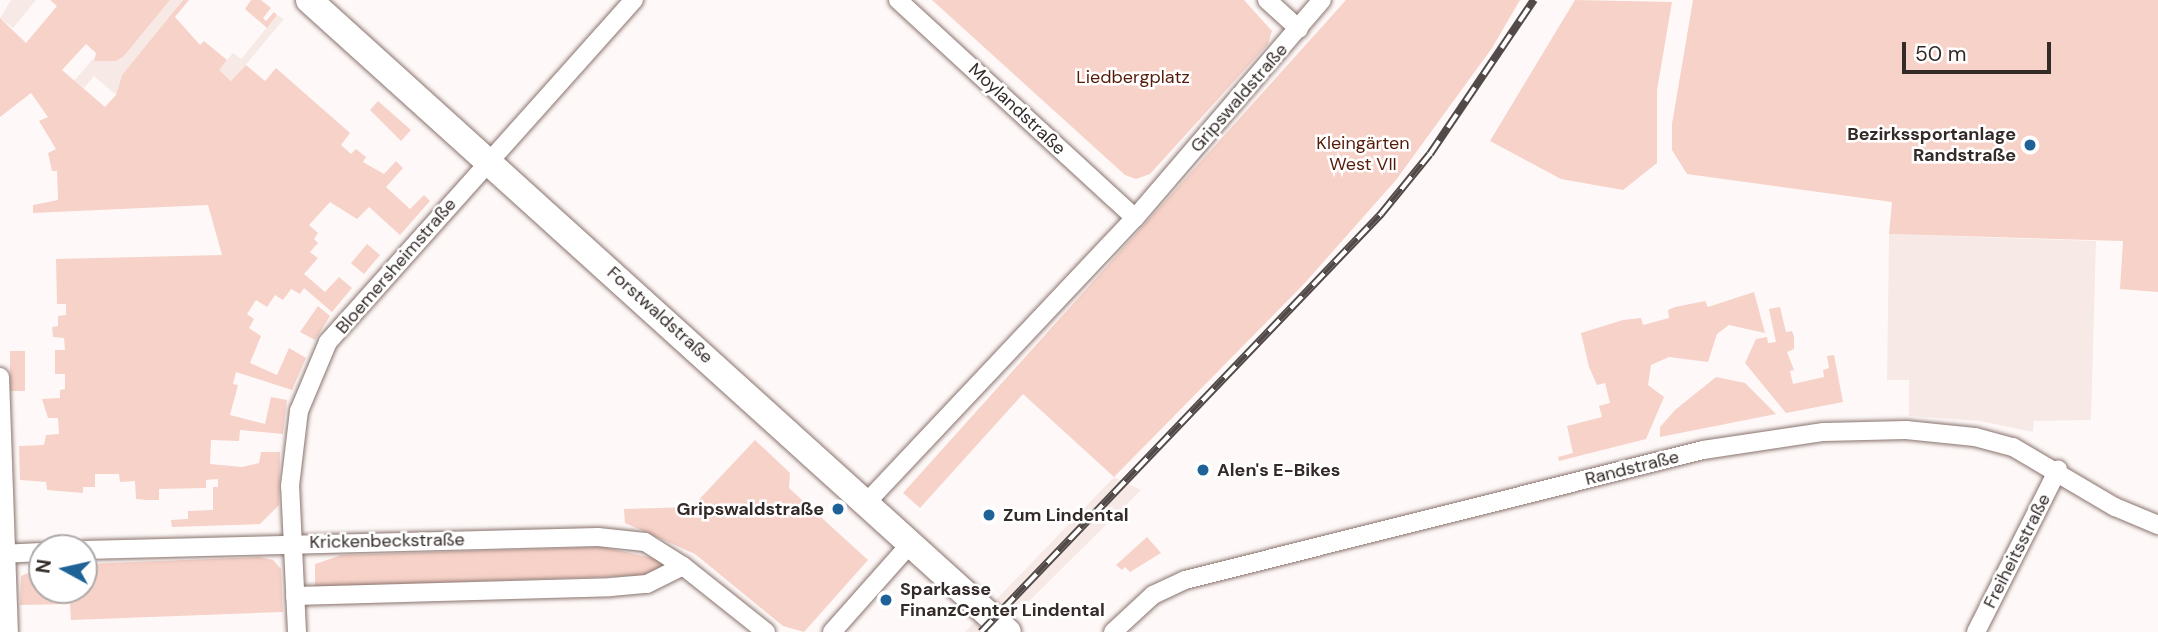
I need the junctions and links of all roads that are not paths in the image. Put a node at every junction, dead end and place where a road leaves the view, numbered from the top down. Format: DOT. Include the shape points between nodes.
graph roads {
  1 [pos="309,0"];
  2 [pos="634,0"];
  3 [pos="898,0"];
  4 [pos="1267,0"];
  5 [pos="1322,0"];
  6 [pos="1300,29"];
  7 [pos="489,160"];
  8 [pos="1135,218"];
  9 [pos="0,377"];
  10 [pos="2058,470"];
  11 [pos="867,502"];
  12 [pos="2158,525"];
  13 [pos="292,542"];
  14 [pos="911,543"];
  15 [pos="98,549"];
  16 [pos="28,553"];
  17 [pos="3,554"];
  18 [pos="683,566"];
  19 [pos="295,596"];
  20 [pos="9,632"];
  21 [pos="297,632"];
  22 [pos="766,632"];
  23 [pos="832,632"];
  24 [pos="1008,632"];
  25 [pos="1113,632"];
  26 [pos="1976,632"];
  1 -- 7 [label="street, Forstwaldstraße"];
  2 -- 7 [label="street, Bloemersheimstraße"];
  3 -- 8 [label="street, Moylandstraße"];
  4 -- 6 [label="street"];
  5 -- 6 [label="street, Gripswaldstraße"];
  6 -- 8 [label="street, Gripswaldstraße"];
  7 -- 11 [label="street, Forstwaldstraße"];
  7 -- 13 [label="street, Bloemersheimstraße" via="328,342 299,411 290,486"];
  8 -- 11 [label="street, Gripswaldstraße"];
  9 -- 17 [label="street"];
  10 -- 12 [label="street, Randstraße" via="2115,508"];
  10 -- 25 [label="street, Randstraße" via="2013,447 1975,437 1857,430 1764,438 1185,580 1153,595"];
  10 -- 26 [label="street, Freiheitsstraße"];
  11 -- 14 [label="street, Forstwaldstraße"];
  13 -- 15 [label="street, Krickenbeckstraße"];
  13 -- 18 [label="street, Krickenbeckstraße" via="598,537 645,542"];
  13 -- 19 [label="street, Bloemersheimstraße"];
  14 -- 23 [label="street"];
  14 -- 24 [label="street, Forstwaldstraße"];
  16 -- 17 [label="street"];
  17 -- 20 [label="street"];
  18 -- 19 [label="street" via="647,584 611,587"];
  18 -- 22 [label="street, Krickenbeckstraße"];
  19 -- 21 [label="street, Bloemersheimstraße"];
}
